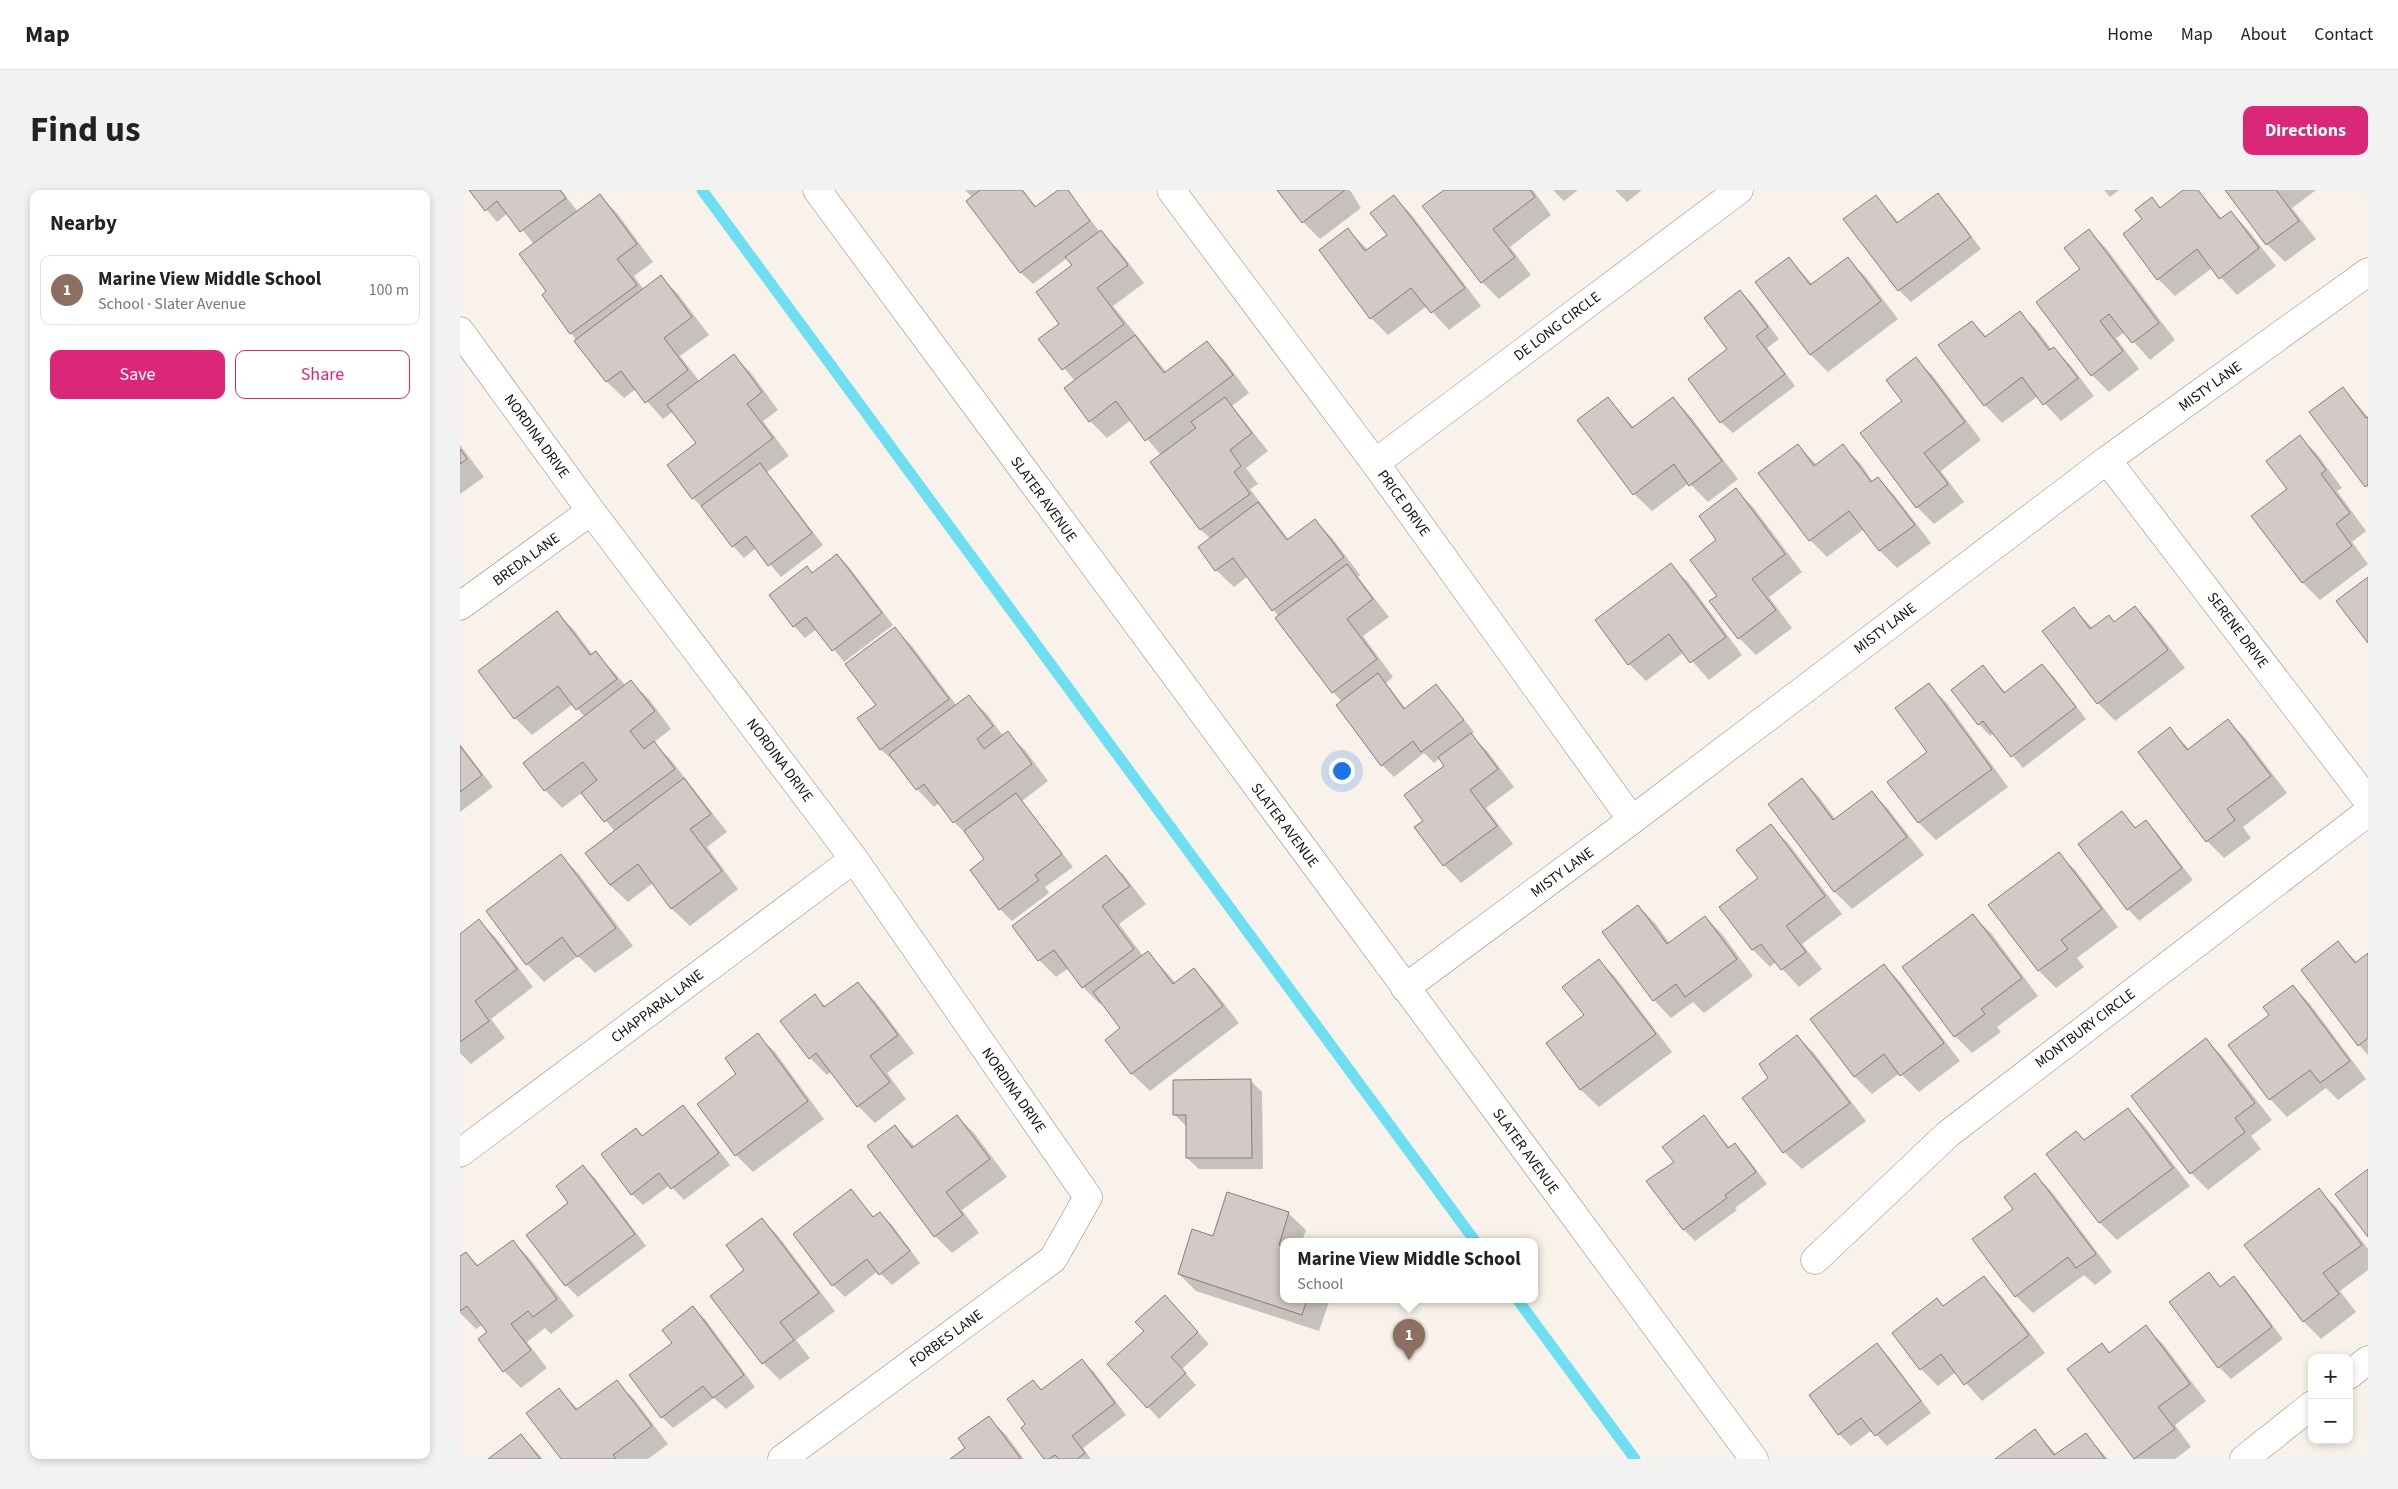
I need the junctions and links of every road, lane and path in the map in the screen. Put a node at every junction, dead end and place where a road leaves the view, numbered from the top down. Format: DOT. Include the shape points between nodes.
graph roads {
  1 [pos="817,190"];
  2 [pos="1171,190"];
  3 [pos="1739,190"];
  4 [pos="2368,272"];
  5 [pos="460,331"];
  6 [pos="2107,460"];
  7 [pos="1375,462"];
  8 [pos="591,511"];
  9 [pos="460,606"];
  10 [pos="2368,801"];
  11 [pos="2368,812"];
  12 [pos="1632,820"];
  13 [pos="854,859"];
  14 [pos="1405,988"];
  15 [pos="460,1153"];
  16 [pos="1088,1197"];
  17 [pos="1815,1260"];
  18 [pos="2368,1360"];
  19 [pos="2353,1372"];
  20 [pos="2308,1408"];
  21 [pos="782,1459"];
  22 [pos="1754,1459"];
  23 [pos="2244,1459"];
  1 -- 14 [label="street, SLATER AVENUE"];
  2 -- 7 [label="street, PRICE DRIVE"];
  3 -- 7 [label="street, DE LONG CIRCLE"];
  4 -- 6 [label="street, MISTY LANE"];
  5 -- 8 [label="street, NORDINA DRIVE"];
  6 -- 10 [label="street, SERENE DRIVE"];
  6 -- 12 [label="street, MISTY LANE"];
  7 -- 12 [label="street, PRICE DRIVE"];
  8 -- 9 [label="street, BREDA LANE"];
  8 -- 13 [label="street, NORDINA DRIVE"];
  11 -- 17 [label="street, MONTBURY CIRCLE" via="1948,1134"];
  12 -- 14 [label="street, MISTY LANE"];
  13 -- 15 [label="street, CHAPPARAL LANE"];
  13 -- 16 [label="street, NORDINA DRIVE"];
  14 -- 22 [label="street, SLATER AVENUE"];
  16 -- 21 [label="street, FORBES LANE" via="1053,1258"];
  18 -- 19 [label="street"];
  20 -- 23 [label="street"];
}
